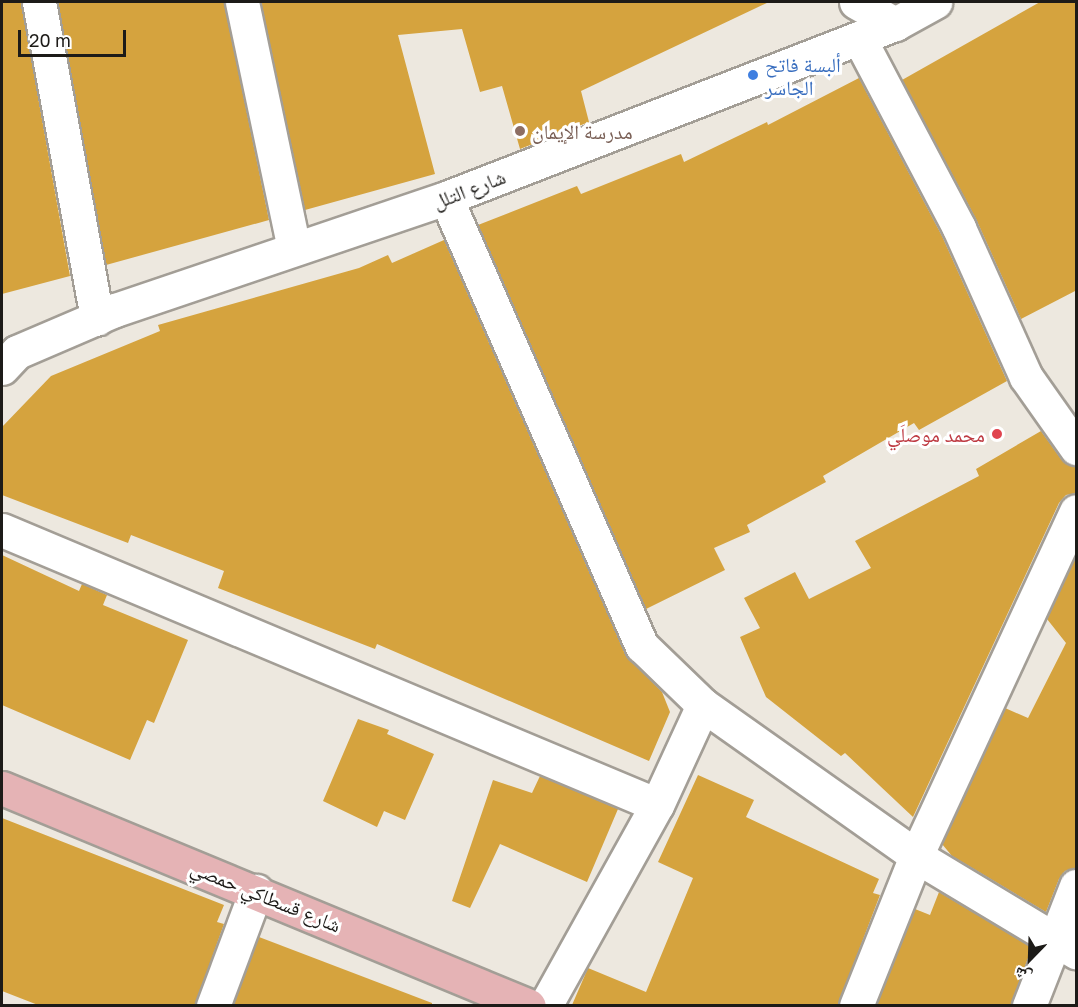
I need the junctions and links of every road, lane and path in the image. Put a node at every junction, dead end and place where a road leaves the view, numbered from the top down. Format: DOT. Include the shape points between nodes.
graph roads {
  1 [pos="39,2"];
  2 [pos="242,2"];
  3 [pos="856,2"];
  4 [pos="935,2"];
  5 [pos="896,24"];
  6 [pos="859,38"];
  7 [pos="446,198"];
  8 [pos="294,249"];
  9 [pos="97,319"];
  10 [pos="7,356"];
  11 [pos="1077,448"];
  12 [pos="1077,511"];
  13 [pos="2,530"];
  14 [pos="703,705"];
  15 [pos="2,788"];
  16 [pos="657,805"];
  17 [pos="916,856"];
  18 [pos="1077,886"];
  19 [pos="256,891"];
  20 [pos="1066,946"];
  21 [pos="213,1005"];
  22 [pos="529,1005"];
  23 [pos="546,1005"];
  24 [pos="856,1005"];
  25 [pos="1029,1005"];
  1 -- 9 [label="street"];
  2 -- 8 [label="street"];
  3 -- 5 [label="street"];
  4 -- 5 [label="street, شارع التلل"];
  5 -- 6 [label="street, شارع التلل"];
  6 -- 7 [label="street, شارع التلل"];
  6 -- 11 [label="street" via="959,228 1026,377"];
  7 -- 8 [label="street, شارع التلل"];
  7 -- 14 [label="street" via="642,646"];
  8 -- 9 [label="street, شارع التلل"];
  9 -- 10 [label="street, شارع التلل"];
  12 -- 17 [label="street"];
  13 -- 16 [label="street"];
  14 -- 16 [label="street"];
  14 -- 17 [label="street"];
  15 -- 19 [label="main road, شارع قسطاكي حمصي"];
  16 -- 23 [label="street"];
  17 -- 20 [label="street"];
  17 -- 24 [label="street"];
  18 -- 20 [label="street"];
  19 -- 21 [label="street"];
  19 -- 22 [label="main road, شارع قسطاكي حمصي"];
  20 -- 25 [label="street"];
}
